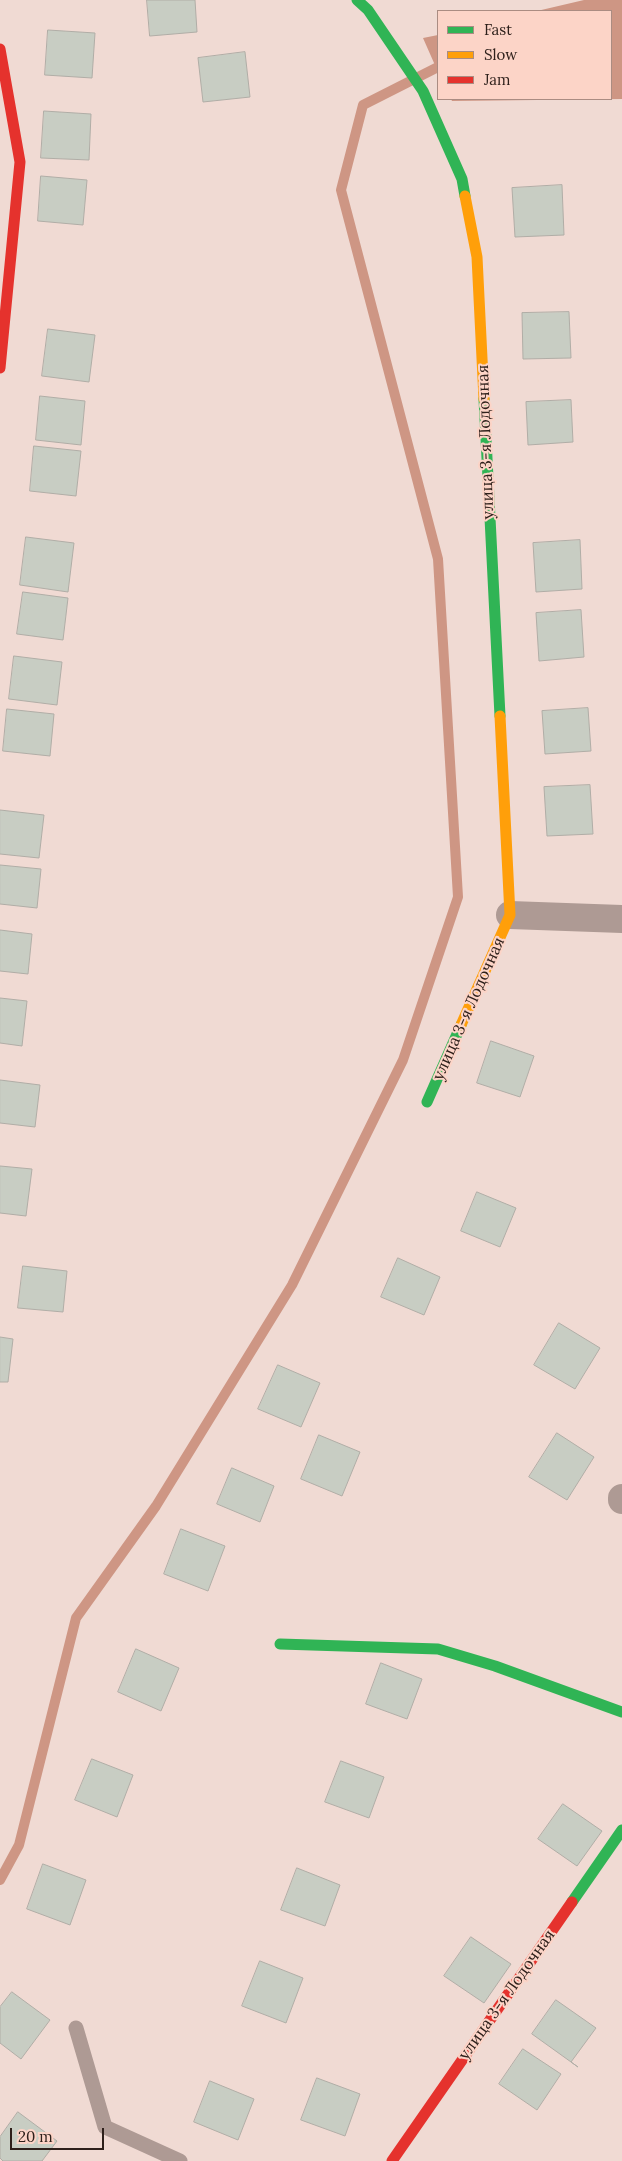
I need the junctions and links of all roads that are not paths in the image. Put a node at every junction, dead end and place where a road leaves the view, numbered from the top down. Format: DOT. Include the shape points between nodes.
graph roads {
  1 [pos="356,0"];
  2 [pos="0,49"];
  3 [pos="0,368"];
  4 [pos="510,916"];
  5 [pos="622,919"];
  6 [pos="427,1102"];
  7 [pos="280,1644"];
  8 [pos="622,1712"];
  9 [pos="622,1830"];
  10 [pos="76,2028"];
  11 [pos="180,2161"];
  12 [pos="392,2161"];
  1 -- 4 [label="street, улица 3-я Лодочная" via="368,10 423,91 462,179 477,257"];
  2 -- 3 [label="street" via="20,162"];
  4 -- 5 [label="street"];
  4 -- 6 [label="street, улица 3-я Лодочная"];
  7 -- 8 [label="street" via="438,1649"];
  9 -- 12 [label="street, улица 3-я Лодочная"];
  10 -- 11 [label="lane" via="105,2127"];
}
